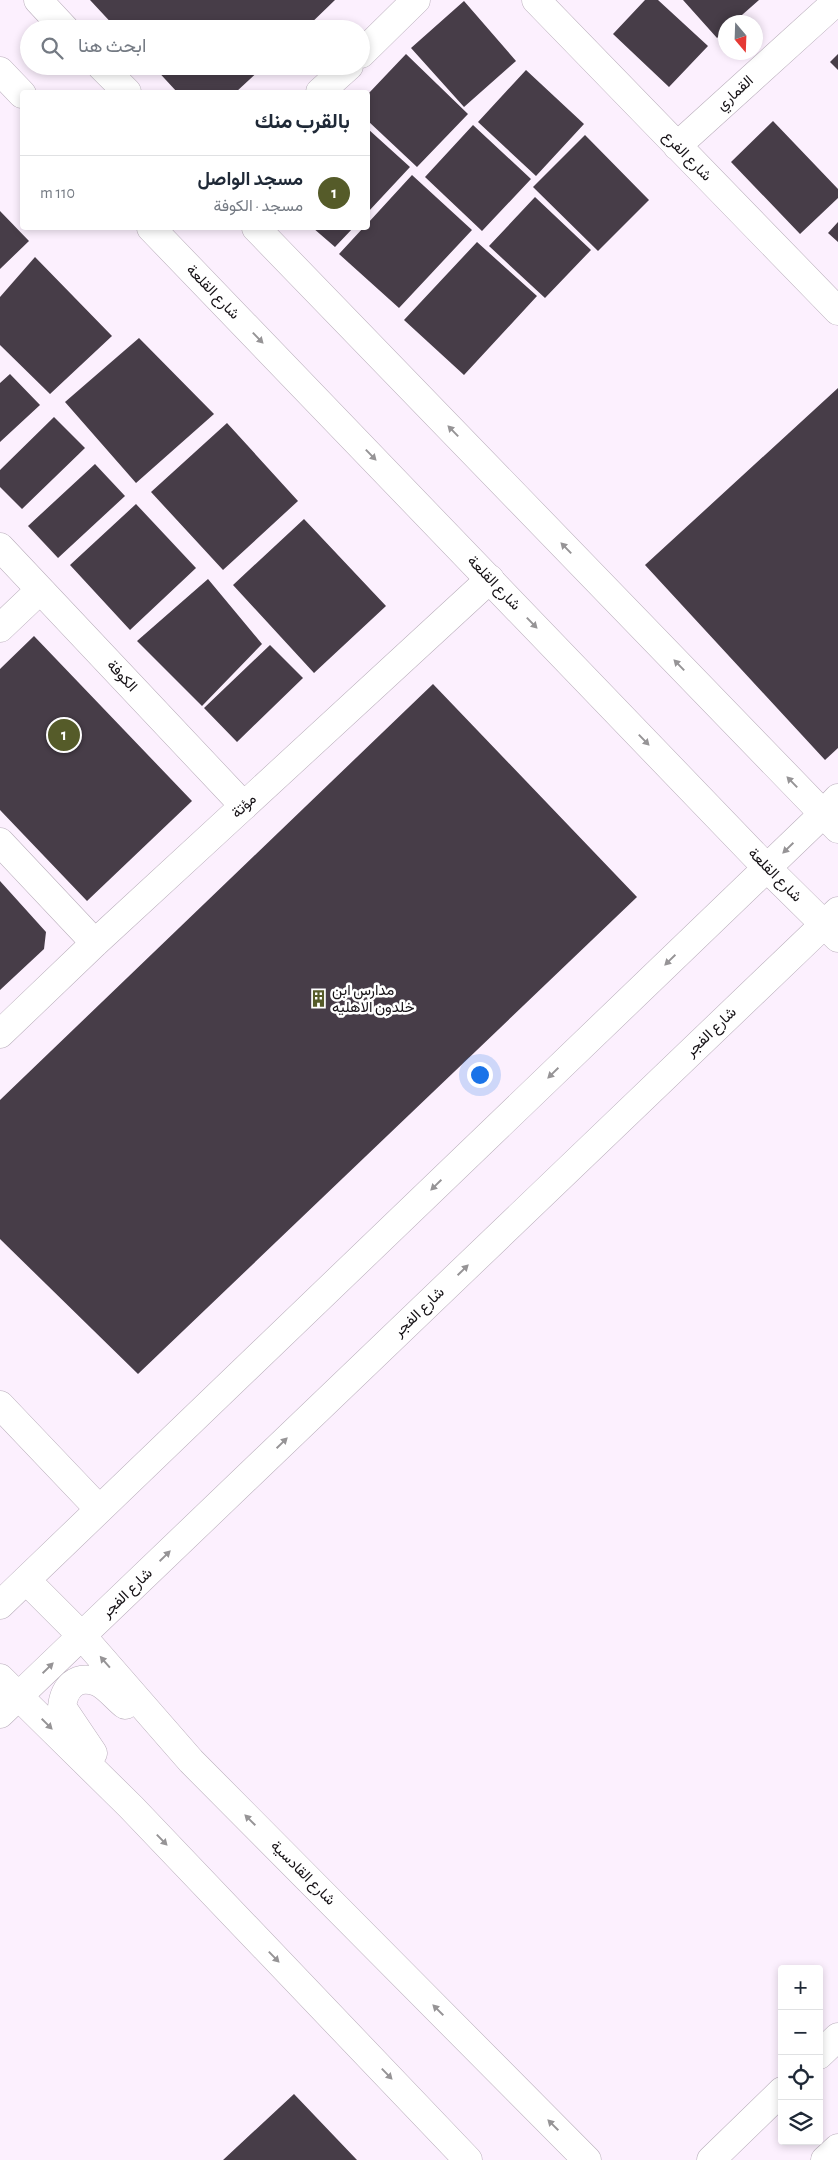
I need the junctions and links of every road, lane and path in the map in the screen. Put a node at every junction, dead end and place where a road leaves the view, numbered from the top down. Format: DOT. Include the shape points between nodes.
graph roads {
  1 [pos="38,0"];
  2 [pos="416,0"];
  3 [pos="536,0"];
  4 [pos="828,3"];
  5 [pos="57,20"];
  6 [pos="370,45"];
  7 [pos="0,71"];
  8 [pos="110,75"];
  9 [pos="339,75"];
  10 [pos="125,90"];
  11 [pos="322,90"];
  12 [pos="20,92"];
  13 [pos="677,146"];
  14 [pos="153,230"];
  15 [pos="258,230"];
  16 [pos="838,311"];
  17 [pos="0,547"];
  18 [pos="490,579"];
  19 [pos="40,590"];
  20 [pos="0,628"];
  21 [pos="244,806"];
  22 [pos="833,814"];
  23 [pos="0,842"];
  24 [pos="767,868"];
  25 [pos="834,924"];
  26 [pos="95,943"];
  27 [pos="0,1034"];
  28 [pos="0,1405"];
  29 [pos="99,1509"];
  30 [pos="26,1580"];
  31 [pos="0,1605"];
  32 [pos="82,1636"];
  33 [pos="6,1696"];
  34 [pos="191,1761"];
  35 [pos="131,1807"];
  36 [pos="838,2037"];
  37 [pos="823,2051"];
  38 [pos="778,2095"];
  39 [pos="744,2127"];
  40 [pos="838,2148"];
  41 [pos="468,2160"];
  42 [pos="587,2160"];
  43 [pos="711,2160"];
  44 [pos="724,2160"];
  45 [pos="826,2160"];
  1 -- 5 [label="street"];
  2 -- 6 [label="street"];
  3 -- 13 [label="street, شارع الفرع"];
  4 -- 13 [label="street, القماري"];
  7 -- 12 [label="street"];
  8 -- 10 [label="street"];
  9 -- 11 [label="street"];
  13 -- 16 [label="street, شارع الفرع"];
  14 -- 18 [label="street, شارع القلعة, one-way"];
  22 -- 15 [label="street, one-way"];
  17 -- 19 [label="street, الكوفة"];
  18 -- 21 [label="street, مؤتة"];
  18 -- 24 [label="street, شارع القلعة, one-way"];
  19 -- 20 [label="street"];
  19 -- 21 [label="street, الكوفة"];
  21 -- 26 [label="street, مؤتة"];
  22 -- 24 [label="street, one-way"];
  23 -- 26 [label="street"];
  24 -- 25 [label="street, شارع القلعة"];
  24 -- 29 [label="street, one-way"];
  32 -- 25 [label="street, شارع الفجر, one-way"];
  26 -- 27 [label="street, مؤتة"];
  28 -- 29 [label="street"];
  29 -- 30 [label="street"];
  30 -- 31 [label="street"];
  30 -- 32 [label="street, شارع القادسية"];
  33 -- 32 [label="street, شارع الفجر, one-way"];
  34 -- 32 [label="street, شارع القادسية, one-way"];
  33 -- 35 [label="street, one-way"];
  34 -- 35 [label="street" via="98,1682 83,1679 72,1685 63,1694 62,1707"];
  42 -- 34 [label="street, شارع القادسية, one-way"];
  35 -- 41 [label="street, one-way"];
  36 -- 37 [label="street"];
  38 -- 39 [label="street"];
  39 -- 43 [label="street"];
  39 -- 44 [label="street"];
  40 -- 45 [label="street"];
}
